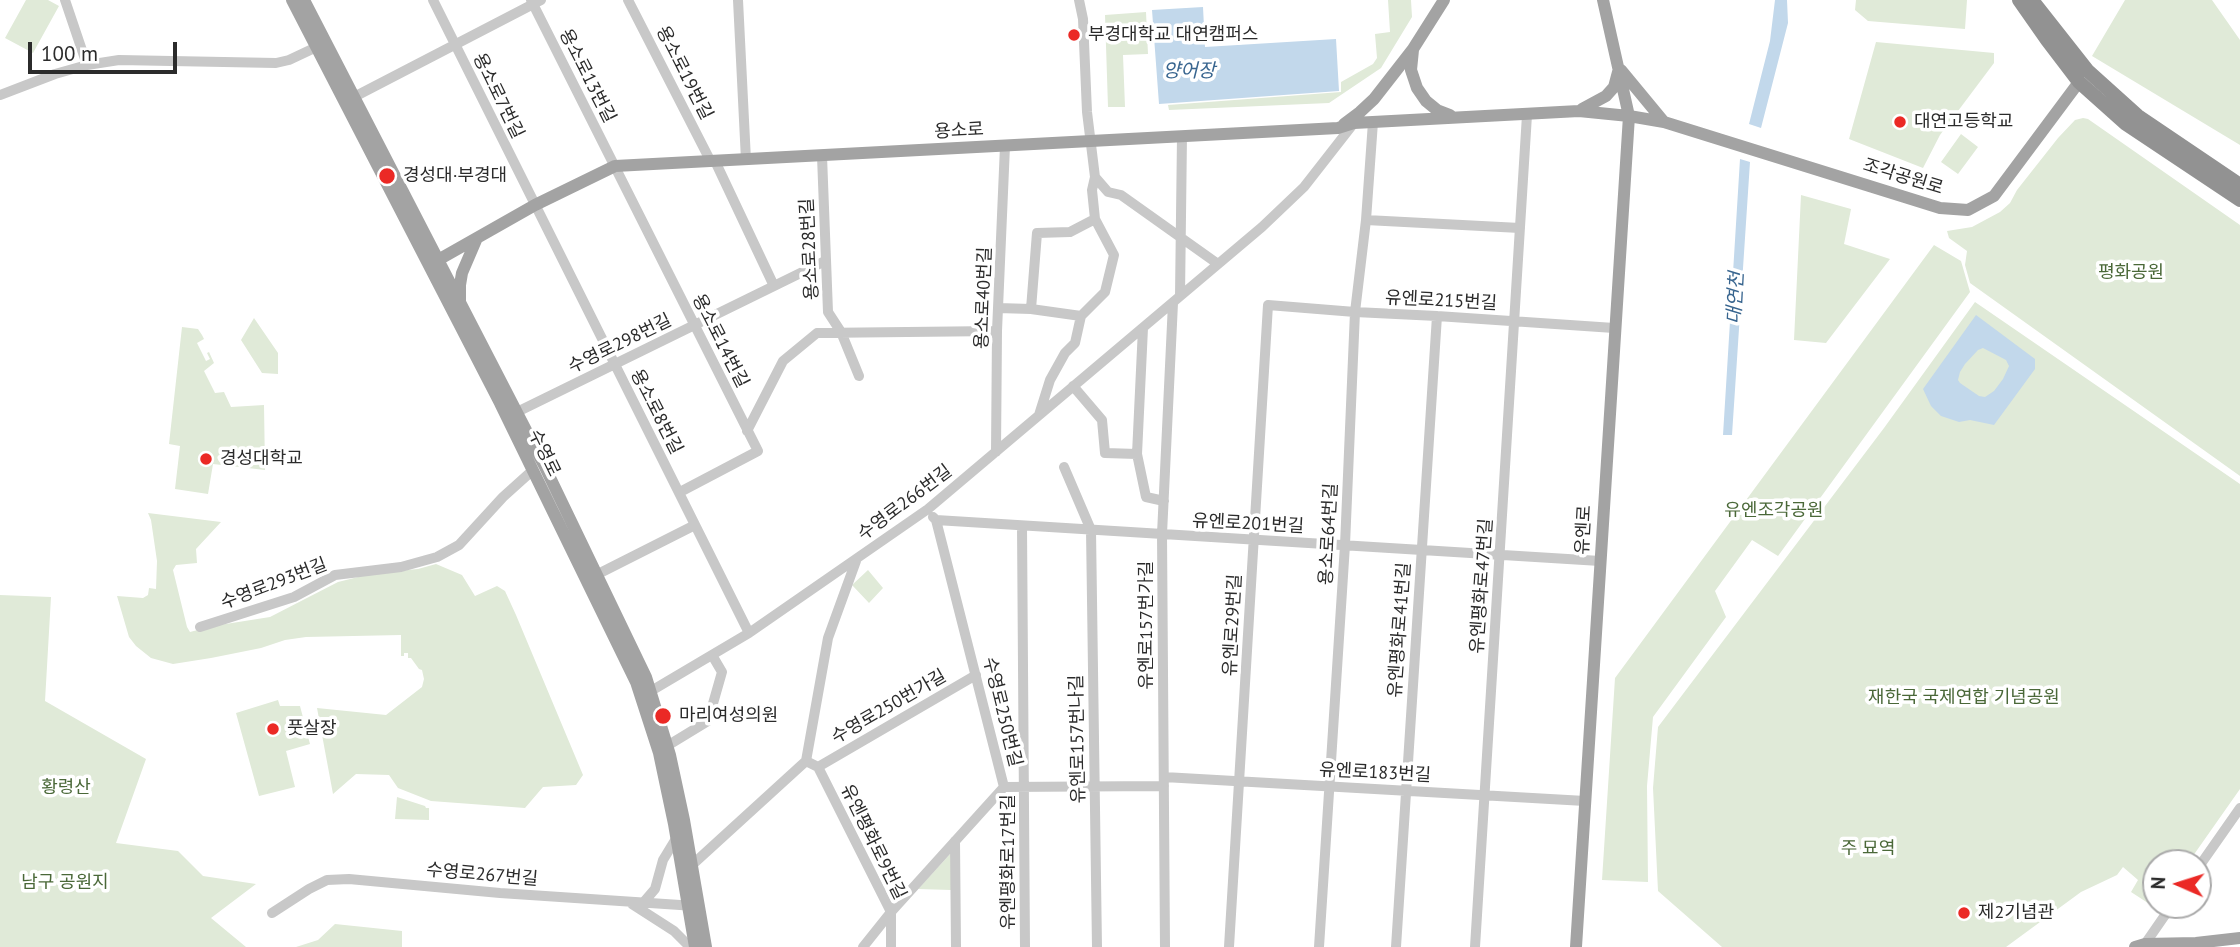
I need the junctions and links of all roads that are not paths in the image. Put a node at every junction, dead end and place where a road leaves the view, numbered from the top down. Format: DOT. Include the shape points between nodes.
graph roads {
  1 [pos="65,0"];
  2 [pos="292,0"];
  3 [pos="304,0"];
  4 [pos="433,0"];
  5 [pos="628,0"];
  6 [pos="738,0"];
  7 [pos="1079,0"];
  8 [pos="1444,0"];
  9 [pos="1603,0"];
  10 [pos="2019,0"];
  11 [pos="2032,0"];
  12 [pos="535,1"];
  13 [pos="322,44"];
  14 [pos="455,44"];
  15 [pos="1413,50"];
  16 [pos="87,65"];
  17 [pos="1619,67"];
  18 [pos="2079,82"];
  19 [pos="0,95"];
  20 [pos="354,97"];
  21 [pos="1579,111"];
  22 [pos="1527,115"];
  23 [pos="1629,116"];
  24 [pos="1459,118"];
  25 [pos="1373,122"];
  26 [pos="1664,122"];
  27 [pos="1354,124"];
  28 [pos="1338,128"];
  29 [pos="1182,136"];
  30 [pos="1092,141"];
  31 [pos="1005,146"];
  32 [pos="822,156"];
  33 [pos="746,160"];
  34 [pos="713,162"];
  35 [pos="615,166"];
  36 [pos="1095,177"];
  37 [pos="2240,185"];
  38 [pos="2240,200"];
  39 [pos="535,205"];
  40 [pos="1095,219"];
  41 [pos="1367,220"];
  42 [pos="1520,228"];
  43 [pos="477,238"];
  44 [pos="1181,238"];
  45 [pos="438,260"];
  46 [pos="825,261"];
  47 [pos="1218,264"];
  48 [pos="774,286"];
  49 [pos="1176,300"];
  50 [pos="460,303"];
  51 [pos="1268,304"];
  52 [pos="999,308"];
  53 [pos="1031,309"];
  54 [pos="1355,313"];
  55 [pos="1081,316"];
  56 [pos="1437,316"];
  57 [pos="1514,321"];
  58 [pos="694,326"];
  59 [pos="1143,328"];
  60 [pos="1614,328"];
  61 [pos="998,331"];
  62 [pos="841,332"];
  63 [pos="614,365"];
  64 [pos="859,376"];
  65 [pos="1073,386"];
  66 [pos="517,412"];
  67 [pos="1039,416"];
  68 [pos="747,431"];
  69 [pos="996,452"];
  70 [pos="1137,454"];
  71 [pos="1064,467"];
  72 [pos="533,470"];
  73 [pos="680,492"];
  74 [pos="1164,501"];
  75 [pos="928,509"];
  76 [pos="936,520"];
  77 [pos="695,525"];
  78 [pos="1023,526"];
  79 [pos="1091,530"];
  80 [pos="1162,534"];
  81 [pos="1254,540"];
  82 [pos="1345,545"];
  83 [pos="1422,550"];
  84 [pos="1499,555"];
  85 [pos="856,561"];
  86 [pos="1600,561"];
  87 [pos="596,575"];
  88 [pos="200,627"];
  89 [pos="749,633"];
  90 [pos="712,655"];
  91 [pos="976,675"];
  92 [pos="651,691"];
  93 [pos="667,746"];
  94 [pos="806,761"];
  95 [pos="818,767"];
  96 [pos="1164,781"];
  97 [pos="1239,781"];
  98 [pos="1004,786"];
  99 [pos="1024,786"];
  100 [pos="1094,786"];
  101 [pos="1329,786"];
  102 [pos="1406,790"];
  103 [pos="1485,795"];
  104 [pos="1585,801"];
  105 [pos="2240,808"];
  106 [pos="677,837"];
  107 [pos="955,841"];
  108 [pos="2211,849"];
  109 [pos="692,865"];
  110 [pos="628,902"];
  111 [pos="643,903"];
  112 [pos="693,906"];
  113 [pos="891,912"];
  114 [pos="272,913"];
  115 [pos="2161,919"];
  116 [pos="2240,938"];
  117 [pos="2197,945"];
  118 [pos="2140,946"];
  119 [pos="693,947"];
  120 [pos="706,947"];
  121 [pos="863,947"];
  122 [pos="891,947"];
  123 [pos="956,947"];
  124 [pos="1025,947"];
  125 [pos="1097,947"];
  126 [pos="1166,947"];
  127 [pos="1229,947"];
  128 [pos="1319,947"];
  129 [pos="1396,947"];
  130 [pos="1475,947"];
  131 [pos="1576,947"];
  1 -- 16 [label="street"];
  2 -- 13 [label="main road, 수영로"];
  3 -- 13 [label="main road, 수영로"];
  4 -- 14 [label="street, 용소로7번길"];
  5 -- 34 [label="street, 용소로19번길"];
  6 -- 33 [label="street"];
  7 -- 30 [label="street"];
  8 -- 15 [label="main road"];
  9 -- 17 [label="main road"];
  10 -- 18 [label="highway"];
  11 -- 37 [label="highway" via="2088,71 2138,116"];
  12 -- 14 [label="street"];
  12 -- 35 [label="street, 용소로13번길"];
  13 -- 16 [label="street" via="276,63 119,60"];
  13 -- 20 [label="main road, 수영로"];
  13 -- 72 [label="main road, 수영로"];
  14 -- 20 [label="street"];
  14 -- 39 [label="street, 용소로7번길"];
  15 -- 24 [label="main road" via="1411,70 1426,101"];
  15 -- 28 [label="main road" via="1374,99"];
  16 -- 19 [label="street"];
  17 -- 21 [label="main road" via="1614,87 1606,96"];
  17 -- 23 [label="main road, 유엔로"];
  17 -- 26 [label="main road"];
  18 -- 26 [label="main road, 조각공원로" via="1994,196 1968,210 1940,208"];
  18 -- 38 [label="highway" via="2126,124"];
  20 -- 45 [label="main road, 수영로"];
  21 -- 22 [label="main road"];
  21 -- 23 [label="main road, 조각공원로"];
  22 -- 24 [label="main road"];
  22 -- 42 [label="street, 유엔평화로47번길"];
  23 -- 26 [label="main road, 조각공원로"];
  23 -- 60 [label="main road, 유엔로"];
  24 -- 25 [label="main road"];
  25 -- 27 [label="main road"];
  25 -- 41 [label="street, 용소로64번길"];
  27 -- 28 [label="main road"];
  27 -- 47 [label="street, 수영로266번길" via="1304,187"];
  28 -- 29 [label="main road, 용소로"];
  29 -- 30 [label="main road, 용소로"];
  29 -- 44 [label="street, 유엔로157번가길"];
  30 -- 31 [label="main road, 용소로"];
  30 -- 36 [label="street"];
  31 -- 32 [label="main road, 용소로"];
  31 -- 52 [label="street, 용소로40번길"];
  32 -- 33 [label="main road, 용소로"];
  32 -- 46 [label="street, 용소로28번길"];
  33 -- 34 [label="main road, 용소로"];
  34 -- 35 [label="main road, 용소로"];
  34 -- 48 [label="street"];
  35 -- 39 [label="main road, 용소로"];
  35 -- 58 [label="street, 용소로14번길"];
  36 -- 40 [label="street" via="1091,190"];
  36 -- 44 [label="street" via="1108,192 1121,195"];
  39 -- 43 [label="main road, 용소로"];
  39 -- 63 [label="street, 용소로8번길"];
  40 -- 53 [label="street" via="1070,232 1037,233"];
  40 -- 55 [label="street" via="1114,255 1105,292"];
  41 -- 42 [label="street"];
  41 -- 54 [label="street, 용소로64번길"];
  42 -- 57 [label="street, 유엔평화로47번길"];
  43 -- 45 [label="main road, 용소로"];
  43 -- 50 [label="main road" via="463,273"];
  44 -- 47 [label="street"];
  44 -- 49 [label="street, 유엔로157번가길"];
  45 -- 50 [label="main road, 수영로"];
  46 -- 48 [label="street, 수영로298번길"];
  46 -- 62 [label="street, 용소로28번길" via="828,312"];
  47 -- 49 [label="street, 수영로266번길"];
  48 -- 58 [label="street, 수영로298번길"];
  49 -- 59 [label="street, 수영로266번길"];
  49 -- 74 [label="street, 유엔로157번가길"];
  50 -- 66 [label="main road, 수영로"];
  51 -- 54 [label="street, 유엔로215번길"];
  51 -- 81 [label="street, 유엔로29번길"];
  52 -- 53 [label="street"];
  52 -- 61 [label="street, 용소로40번길"];
  53 -- 55 [label="street"];
  54 -- 56 [label="street, 유엔로215번길"];
  54 -- 82 [label="street, 용소로64번길"];
  55 -- 67 [label="street" via="1075,343 1050,380"];
  56 -- 57 [label="street, 유엔로215번길"];
  56 -- 83 [label="street, 유엔평화로41번길"];
  57 -- 60 [label="street, 유엔로215번길"];
  57 -- 84 [label="street, 유엔평화로47번길"];
  58 -- 63 [label="street, 수영로298번길"];
  58 -- 68 [label="street, 용소로14번길"];
  59 -- 65 [label="street, 수영로266번길"];
  59 -- 70 [label="street"];
  60 -- 86 [label="main road, 유엔로"];
  61 -- 62 [label="street"];
  61 -- 69 [label="street, 용소로40번길"];
  62 -- 64 [label="street, 용소로28번길"];
  62 -- 68 [label="street" via="817,333 783,361"];
  63 -- 66 [label="street, 수영로298번길"];
  63 -- 73 [label="street, 용소로8번길"];
  65 -- 67 [label="street, 수영로266번길"];
  65 -- 70 [label="street" via="1102,420 1105,453"];
  66 -- 87 [label="main road, 수영로"];
  67 -- 69 [label="street, 수영로266번길"];
  68 -- 73 [label="street, 용소로14번길" via="758,451"];
  69 -- 75 [label="street, 수영로266번길"];
  70 -- 74 [label="street" via="1146,498"];
  71 -- 79 [label="street"];
  72 -- 88 [label="street, 수영로293번길" via="459,545 437,558 335,575 294,597"];
  72 -- 106 [label="main road, 수영로" via="640,693"];
  73 -- 77 [label="street, 용소로8번길"];
  74 -- 80 [label="street, 유엔로157번가길"];
  75 -- 76 [label="street"];
  75 -- 85 [label="street, 수영로266번길"];
  76 -- 78 [label="street, 유엔로201번길"];
  76 -- 91 [label="street, 수영로250번길"];
  77 -- 87 [label="street"];
  77 -- 89 [label="street, 용소로8번길"];
  78 -- 79 [label="street, 유엔로201번길"];
  78 -- 99 [label="street, 유엔평화로17번길"];
  79 -- 80 [label="street, 유엔로201번길"];
  79 -- 100 [label="street, 유엔로157번나길"];
  80 -- 81 [label="street, 유엔로201번길"];
  80 -- 96 [label="street, 유엔로157번가길"];
  81 -- 82 [label="street, 유엔로201번길"];
  81 -- 97 [label="street, 유엔로29번길"];
  82 -- 83 [label="street, 유엔로201번길"];
  82 -- 101 [label="street, 용소로64번길"];
  83 -- 84 [label="street, 유엔로201번길"];
  83 -- 102 [label="street, 유엔평화로41번길"];
  84 -- 86 [label="street, 유엔로201번길"];
  84 -- 103 [label="street, 유엔평화로47번길"];
  85 -- 89 [label="street"];
  85 -- 94 [label="street, 수영로266번길" via="828,638"];
  86 -- 104 [label="main road, 유엔로"];
  87 -- 92 [label="main road, 수영로"];
  89 -- 90 [label="street"];
  90 -- 92 [label="street"];
  90 -- 93 [label="street" via="722,672 708,721"];
  91 -- 95 [label="street, 수영로250번가길"];
  91 -- 98 [label="street, 수영로250번길"];
  92 -- 93 [label="main road, 수영로"];
  93 -- 109 [label="main road, 수영로"];
  94 -- 95 [label="street"];
  94 -- 109 [label="street"];
  95 -- 113 [label="street, 유엔평화로9번길"];
  96 -- 97 [label="street, 유엔로183번길"];
  96 -- 100 [label="street, 유엔로183번길"];
  96 -- 126 [label="street, 유엔로157번가길"];
  97 -- 101 [label="street, 유엔로183번길"];
  97 -- 127 [label="street, 유엔로29번길"];
  98 -- 99 [label="street, 유엔로183번길"];
  98 -- 107 [label="street, 수영로250번길"];
  99 -- 100 [label="street, 유엔로183번길"];
  99 -- 124 [label="street, 유엔평화로17번길"];
  100 -- 125 [label="street, 유엔로157번나길"];
  101 -- 102 [label="street, 유엔로183번길"];
  101 -- 128 [label="street, 용소로64번길"];
  102 -- 103 [label="street, 유엔로183번길"];
  102 -- 129 [label="street, 유엔평화로41번길"];
  103 -- 104 [label="street, 유엔로183번길"];
  103 -- 130 [label="street, 유엔평화로47번길"];
  104 -- 131 [label="main road, 유엔로"];
  105 -- 108 [label="street"];
  106 -- 111 [label="street" via="663,860 655,888"];
  106 -- 112 [label="main road, 수영로"];
  107 -- 113 [label="street, 수영로250번길"];
  107 -- 123 [label="street"];
  109 -- 112 [label="main road, 수영로"];
  110 -- 111 [label="street, 수영로267번길"];
  110 -- 114 [label="street, 수영로267번길" via="349,879 327,880"];
  110 -- 119 [label="street"];
  111 -- 112 [label="street, 수영로267번길"];
  112 -- 119 [label="main road, 수영로"];
  112 -- 120 [label="main road, 수영로"];
  113 -- 121 [label="street, 수영로250번길"];
  113 -- 122 [label="street, 유엔평화로9번길"];
  115 -- 118 [label="street"];
  116 -- 117 [label="main road"];
  117 -- 118 [label="main road"];
}
